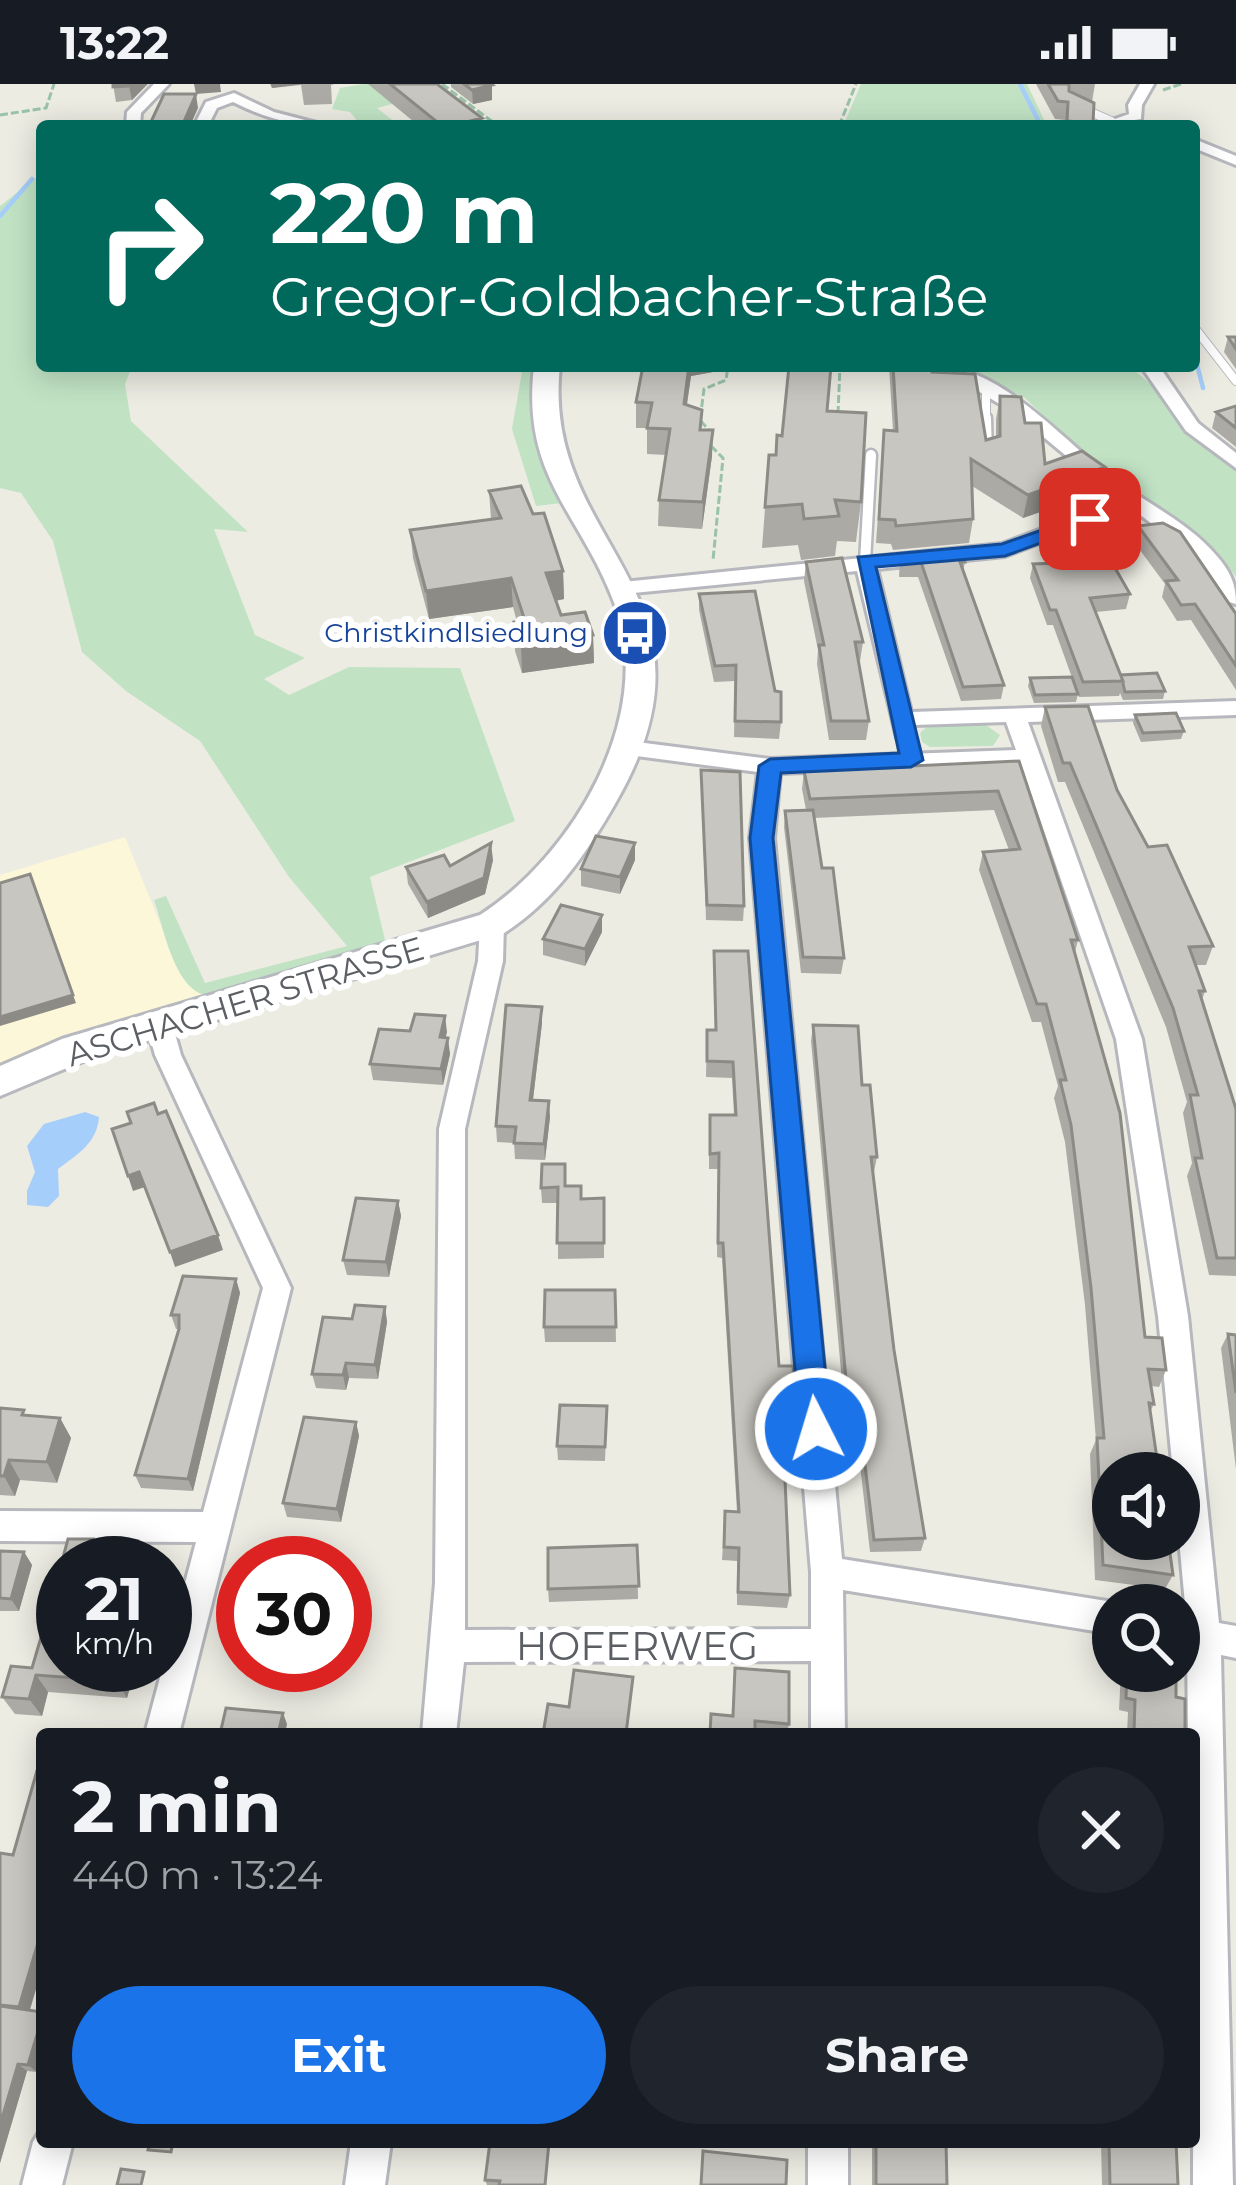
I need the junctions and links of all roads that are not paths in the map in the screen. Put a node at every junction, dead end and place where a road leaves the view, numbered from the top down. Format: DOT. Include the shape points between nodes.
graph roads {
  1 [pos="162,84"];
  2 [pos="1148,84"];
  3 [pos="234,90"];
  4 [pos="1072,103"];
  5 [pos="1136,116"];
  6 [pos="133,120"];
  7 [pos="204,120"];
  8 [pos="290,120"];
  9 [pos="1101,120"];
  10 [pos="1119,120"];
  11 [pos="1143,120"];
  12 [pos="1200,145"];
  13 [pos="1236,160"];
  14 [pos="1200,335"];
  15 [pos="546,372"];
  16 [pos="956,372"];
  17 [pos="1154,372"];
  18 [pos="1236,381"];
  19 [pos="986,389"];
  20 [pos="871,455"];
  21 [pos="987,456"];
  22 [pos="1236,462"];
  23 [pos="1133,501"];
  24 [pos="865,562"];
  25 [pos="623,588"];
  26 [pos="1236,598"];
  27 [pos="1236,708"];
  28 [pos="1014,714"];
  29 [pos="902,718"];
  30 [pos="629,748"];
  31 [pos="1028,758"];
  32 [pos="911,760"];
  33 [pos="770,766"];
  34 [pos="492,924"];
  35 [pos="159,1023"];
  36 [pos="0,1082"];
  37 [pos="0,1526"];
  38 [pos="217,1527"];
  39 [pos="826,1572"];
  40 [pos="1092,1615"];
  41 [pos="1206,1635"];
  42 [pos="827,1645"];
  43 [pos="447,1646"];
  44 [pos="164,1728"];
  45 [pos="440,1728"];
  46 [pos="827,1728"];
  47 [pos="51,2148"];
  48 [pos="370,2148"];
  49 [pos="828,2148"];
  50 [pos="42,2185"];
  51 [pos="365,2185"];
  52 [pos="828,2185"];
  53 [pos="1213,2185"];
  1 -- 6 [label="street"];
  2 -- 5 [label="street"];
  3 -- 7 [label="street"];
  3 -- 8 [label="street" via="270,116"];
  4 -- 9 [label="lane"];
  5 -- 10 [label="street"];
  5 -- 11 [label="street"];
  12 -- 13 [label="street"];
  14 -- 18 [label="lane"];
  15 -- 25 [label="street" via="542,418 550,459"];
  16 -- 19 [label="street"];
  17 -- 22 [label="street" via="1192,427"];
  19 -- 21 [label="lane"];
  19 -- 23 [label="street"];
  20 -- 24 [label="lane"];
  23 -- 24 [label="street" via="1005,550"];
  23 -- 26 [label="street" via="1208,557"];
  24 -- 25 [label="street"];
  24 -- 29 [label="street"];
  25 -- 30 [label="street" via="641,674"];
  27 -- 28 [label="street"];
  28 -- 29 [label="street"];
  28 -- 31 [label="street"];
  29 -- 32 [label="street"];
  30 -- 33 [label="street"];
  30 -- 34 [label="street" via="573,844 529,898"];
  31 -- 32 [label="street"];
  31 -- 41 [label="street" via="1140,1086"];
  32 -- 33 [label="street"];
  33 -- 39 [label="street" via="762,838"];
  34 -- 35 [label="street, ASCHACHER STRASSE"];
  34 -- 43 [label="street" via="495,947 460,1073 450,1165"];
  35 -- 36 [label="street, ASCHACHER STRASSE"];
  35 -- 38 [label="street" via="278,1288"];
  37 -- 38 [label="street"];
  38 -- 44 [label="street"];
  39 -- 40 [label="street"];
  39 -- 42 [label="street"];
  41 -- 53 [label="street"];
  42 -- 43 [label="street, HOFERWEG"];
  42 -- 46 [label="street"];
  43 -- 45 [label="street"];
  47 -- 50 [label="street"];
  48 -- 51 [label="street"];
  49 -- 52 [label="street"];
}
